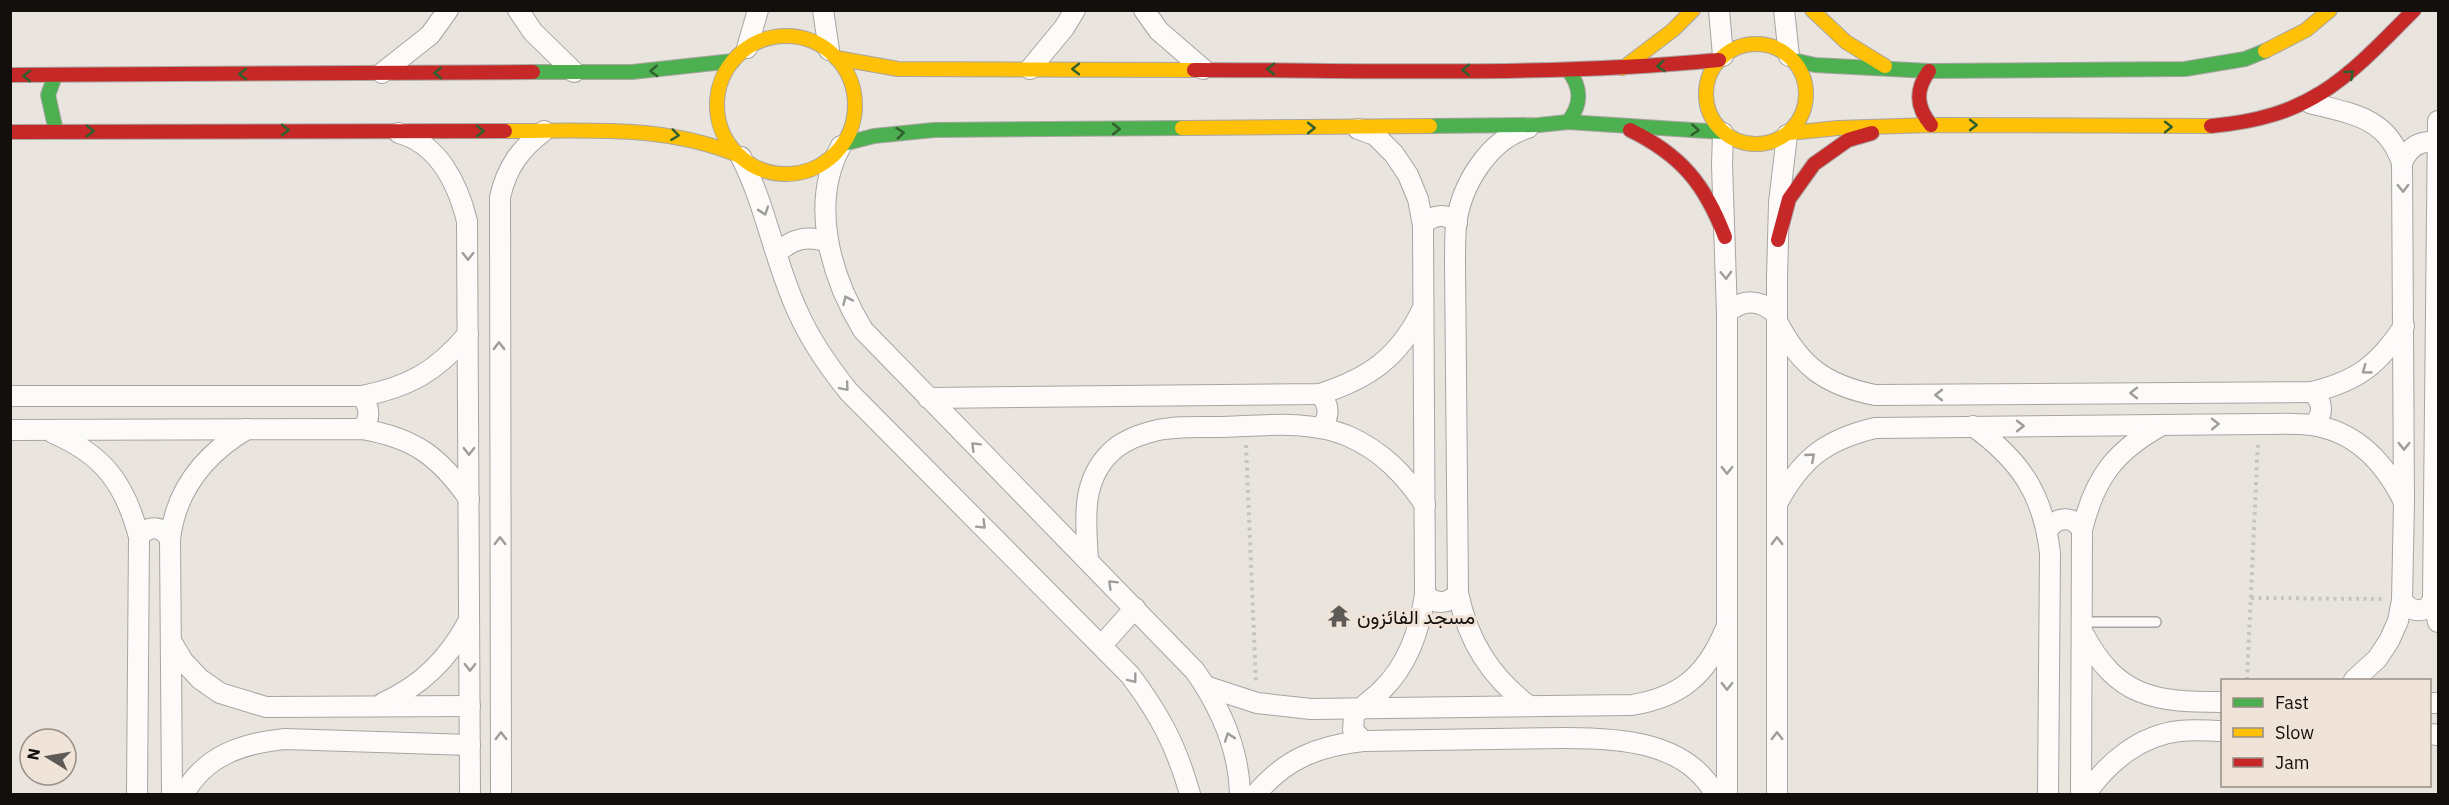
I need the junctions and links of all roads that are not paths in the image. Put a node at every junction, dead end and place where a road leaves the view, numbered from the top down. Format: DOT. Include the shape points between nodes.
graph roads {
  1 [pos="448,10"];
  2 [pos="518,10"];
  3 [pos="758,10"];
  4 [pos="823,10"];
  5 [pos="1075,10"];
  6 [pos="1144,10"];
  7 [pos="1693,10"];
  8 [pos="1719,10"];
  9 [pos="1784,10"];
  10 [pos="1812,10"];
  11 [pos="2330,10"];
  12 [pos="2414,10"];
  13 [pos="740,54"];
  14 [pos="832,54"];
  15 [pos="1721,58"];
  16 [pos="1791,58"];
  17 [pos="1623,68"];
  18 [pos="1888,68"];
  19 [pos="1030,69"];
  20 [pos="1203,69"];
  21 [pos="1568,70"];
  22 [pos="1929,71"];
  23 [pos="574,72"];
  24 [pos="382,73"];
  25 [pos="10,75"];
  26 [pos="56,76"];
  27 [pos="2310,103"];
  28 [pos="2439,121"];
  29 [pos="1568,122"];
  30 [pos="1539,125"];
  31 [pos="1931,125"];
  32 [pos="1620,126"];
  33 [pos="1356,128"];
  34 [pos="1889,128"];
  35 [pos="56,130"];
  36 [pos="388,130"];
  37 [pos="544,131"];
  38 [pos="10,132"];
  39 [pos="1722,132"];
  40 [pos="1788,134"];
  41 [pos="2438,142"];
  42 [pos="842,145"];
  43 [pos="740,157"];
  44 [pos="2402,163"];
  45 [pos="467,221"];
  46 [pos="499,222"];
  47 [pos="1456,223"];
  48 [pos="1423,225"];
  49 [pos="1725,237"];
  50 [pos="1778,240"];
  51 [pos="828,242"];
  52 [pos="777,253"];
  53 [pos="1425,305"];
  54 [pos="1727,313"];
  55 [pos="1777,318"];
  56 [pos="2404,326"];
  57 [pos="468,334"];
  58 [pos="2312,392"];
  59 [pos="1320,394"];
  60 [pos="1875,395"];
  61 [pos="10,396"];
  62 [pos="362,396"];
  63 [pos="928,398"];
  64 [pos="2163,424"];
  65 [pos="2312,425"];
  66 [pos="1973,426"];
  67 [pos="1321,428"];
  68 [pos="1875,428"];
  69 [pos="247,429"];
  70 [pos="362,429"];
  71 [pos="10,430"];
  72 [pos="45,430"];
  73 [pos="469,499"];
  74 [pos="2404,502"];
  75 [pos="1777,504"];
  76 [pos="1425,505"];
  77 [pos="2082,530"];
  78 [pos="2048,531"];
  79 [pos="139,537"];
  80 [pos="170,539"];
  81 [pos="1088,560"];
  82 [pos="1458,593"];
  83 [pos="1425,595"];
  84 [pos="2433,598"];
  85 [pos="2402,600"];
  86 [pos="1136,608"];
  87 [pos="469,619"];
  88 [pos="2156,622"];
  89 [pos="2439,622"];
  90 [pos="1727,625"];
  91 [pos="2082,626"];
  92 [pos="171,640"];
  93 [pos="1102,645"];
  94 [pos="2356,679"];
  95 [pos="1205,686"];
  96 [pos="2180,702"];
  97 [pos="2221,702"];
  98 [pos="378,706"];
  99 [pos="470,706"];
  100 [pos="1529,706"];
  101 [pos="1565,706"];
  102 [pos="1361,709"];
  103 [pos="2180,731"];
  104 [pos="2221,732"];
  105 [pos="1565,738"];
  106 [pos="1363,741"];
  107 [pos="470,745"];
  108 [pos="137,795"];
  109 [pos="172,795"];
  110 [pos="183,795"];
  111 [pos="470,795"];
  112 [pos="501,795"];
  113 [pos="1190,795"];
  114 [pos="1240,795"];
  115 [pos="1256,795"];
  116 [pos="1715,795"];
  117 [pos="1727,795"];
  118 [pos="1777,795"];
  119 [pos="2048,795"];
  120 [pos="2083,795"];
  1 -- 24 [label="street" via="430,35"];
  2 -- 23 [label="street" via="533,32"];
  3 -- 13 [label="street"];
  4 -- 14 [label="street"];
  5 -- 19 [label="street"];
  6 -- 20 [label="street" via="1160,31"];
  7 -- 17 [label="street"];
  8 -- 15 [label="street"];
  9 -- 16 [label="street"];
  10 -- 18 [label="street" via="1853,49"];
  11 -- 22 [label="street" via="2276,47 2216,65 2185,69"];
  27 -- 12 [label="street, one-way" via="2359,66"];
  13 -- 14 [label="street" via="774,36 788,36 809,40"];
  13 -- 23 [label="street, one-way" via="666,70"];
  13 -- 43 [label="street" via="723,76 717,110 728,143"];
  14 -- 19 [label="street" via="898,69"];
  14 -- 42 [label="street" via="846,70 855,100 850,130"];
  15 -- 16 [label="street" via="1733,49 1756,44 1779,49"];
  15 -- 17 [label="street, one-way"];
  15 -- 39 [label="street" via="1711,71 1706,97 1711,116"];
  16 -- 18 [label="street" via="1815,65"];
  16 -- 40 [label="street" via="1805,80 1807,92 1803,114"];
  17 -- 21 [label="street"];
  18 -- 22 [label="street"];
  20 -- 19 [label="street, one-way"];
  21 -- 20 [label="street, one-way"];
  21 -- 29 [label="street" via="1580,90 1580,102"];
  22 -- 31 [label="street" via="1917,92 1917,105"];
  23 -- 24 [label="street, one-way"];
  24 -- 26 [label="street, one-way"];
  26 -- 25 [label="street, one-way"];
  26 -- 35 [label="street" via="50,82 48,97"];
  31 -- 27 [label="street, one-way" via="2230,126"];
  27 -- 44 [label="street" via="2360,116 2375,124 2388,134"];
  28 -- 41 [label="street"];
  29 -- 30 [label="street"];
  29 -- 32 [label="street"];
  30 -- 33 [label="street"];
  30 -- 47 [label="street" via="1513,132 1492,150 1464,196"];
  31 -- 34 [label="street"];
  32 -- 39 [label="street, one-way"];
  32 -- 49 [label="street" via="1650,138 1676,157 1714,207"];
  42 -- 33 [label="street, one-way" via="874,136 934,130"];
  33 -- 48 [label="street" via="1375,135 1394,154 1418,199"];
  34 -- 40 [label="street" via="1838,128"];
  34 -- 50 [label="street" via="1848,140 1814,164 1789,199"];
  35 -- 36 [label="street, one-way"];
  35 -- 38 [label="street"];
  36 -- 37 [label="street, one-way"];
  36 -- 45 [label="street" via="412,137 432,153 457,188"];
  37 -- 43 [label="street, one-way" via="686,136"];
  37 -- 46 [label="street" via="515,158 504,177"];
  39 -- 40 [label="street" via="1755,145"];
  39 -- 49 [label="street"];
  40 -- 50 [label="street"];
  41 -- 44 [label="street" via="2412,147"];
  41 -- 84 [label="street"];
  42 -- 43 [label="street" via="828,160 793,174 757,168"];
  42 -- 51 [label="street" via="831,164 827,189"];
  43 -- 52 [label="street, one-way" via="754,183"];
  44 -- 56 [label="street, one-way"];
  45 -- 46 [label="street" via="483,215"];
  45 -- 57 [label="street, one-way"];
  112 -- 46 [label="street, one-way"];
  47 -- 48 [label="street" via="1440,216"];
  47 -- 82 [label="street"];
  48 -- 53 [label="street"];
  49 -- 54 [label="street, one-way"];
  50 -- 55 [label="street"];
  51 -- 52 [label="street" via="818,238 795,240"];
  63 -- 51 [label="street, one-way" via="863,330 848,304"];
  52 -- 93 [label="street, one-way" via="810,338 849,392"];
  53 -- 59 [label="street" via="1412,330 1380,365 1347,386"];
  53 -- 76 [label="street"];
  54 -- 55 [label="street" via="1752,302 1770,308"];
  54 -- 90 [label="street, one-way"];
  55 -- 60 [label="street" via="1789,344 1806,364 1850,390"];
  55 -- 75 [label="street"];
  56 -- 58 [label="street, one-way" via="2375,363 2356,377"];
  56 -- 74 [label="street, one-way"];
  57 -- 62 [label="street" via="432,370 403,386"];
  57 -- 73 [label="street, one-way"];
  58 -- 60 [label="street, one-way"];
  58 -- 65 [label="street" via="2321,408"];
  59 -- 63 [label="street"];
  59 -- 67 [label="street" via="1329,410"];
  60 -- 68 [label="street" via="1866,411"];
  61 -- 62 [label="street"];
  62 -- 70 [label="street" via="369,410"];
  81 -- 63 [label="street, one-way"];
  64 -- 65 [label="street, one-way"];
  66 -- 64 [label="street, one-way"];
  64 -- 77 [label="street" via="2117,456 2089,503"];
  65 -- 74 [label="street" via="2358,443 2378,459"];
  66 -- 68 [label="street"];
  66 -- 78 [label="street" via="2014,460 2029,482"];
  67 -- 76 [label="street" via="1370,447 1392,464"];
  67 -- 81 [label="street" via="1287,425 1156,430 1131,438 1110,453 1095,474 1086,498"];
  75 -- 68 [label="street, one-way" via="1789,481 1820,450 1849,434"];
  69 -- 70 [label="street"];
  69 -- 72 [label="street"];
  69 -- 80 [label="street" via="226,442 191,479 179,501"];
  70 -- 73 [label="street" via="414,444 448,471"];
  71 -- 72 [label="street"];
  72 -- 79 [label="street" via="74,442 99,460 119,483"];
  73 -- 87 [label="street"];
  74 -- 85 [label="street"];
  118 -- 75 [label="street, one-way"];
  76 -- 83 [label="street"];
  77 -- 78 [label="street" via="2074,521 2061,519"];
  77 -- 91 [label="street"];
  78 -- 119 [label="street"];
  79 -- 80 [label="street" via="156,527"];
  79 -- 108 [label="street"];
  80 -- 92 [label="street"];
  86 -- 81 [label="street, one-way"];
  82 -- 83 [label="street" via="1442,603"];
  82 -- 100 [label="street" via="1471,637 1482,657 1495,676"];
  83 -- 102 [label="street" via="1421,621 1400,670"];
  84 -- 85 [label="street" via="2428,607 2419,610 2409,608"];
  84 -- 89 [label="street"];
  85 -- 94 [label="street" via="2389,641"];
  86 -- 93 [label="street"];
  86 -- 95 [label="street" via="1184,657"];
  87 -- 98 [label="street" via="452,649 423,680"];
  87 -- 99 [label="street, one-way"];
  88 -- 91 [label="lane"];
  90 -- 101 [label="street" via="1701,671 1681,689 1657,701 1632,705"];
  90 -- 117 [label="street, one-way"];
  91 -- 96 [label="street" via="2094,653 2110,673 2130,688 2154,698"];
  91 -- 120 [label="street"];
  92 -- 98 [label="street" via="200,679 220,693 243,701 266,707"];
  92 -- 109 [label="street"];
  93 -- 113 [label="street, one-way" via="1157,711 1177,751"];
  95 -- 102 [label="street" via="1257,703"];
  114 -- 95 [label="street, one-way" via="1233,749 1222,716"];
  96 -- 97 [label="street"];
  96 -- 103 [label="street" via="2172,717"];
  98 -- 99 [label="street"];
  99 -- 107 [label="street"];
  100 -- 101 [label="street"];
  100 -- 102 [label="street"];
  101 -- 105 [label="street" via="1573,718"];
  102 -- 106 [label="street" via="1352,725 1355,735"];
  103 -- 104 [label="street"];
  103 -- 120 [label="street" via="2133,747 2113,762"];
  105 -- 106 [label="street"];
  105 -- 116 [label="street" via="1643,743 1670,753 1694,769"];
  106 -- 115 [label="street" via="1332,745 1304,755 1279,771"];
  107 -- 110 [label="street" via="285,739 256,742 229,752 205,768"];
  107 -- 111 [label="street"];
}
